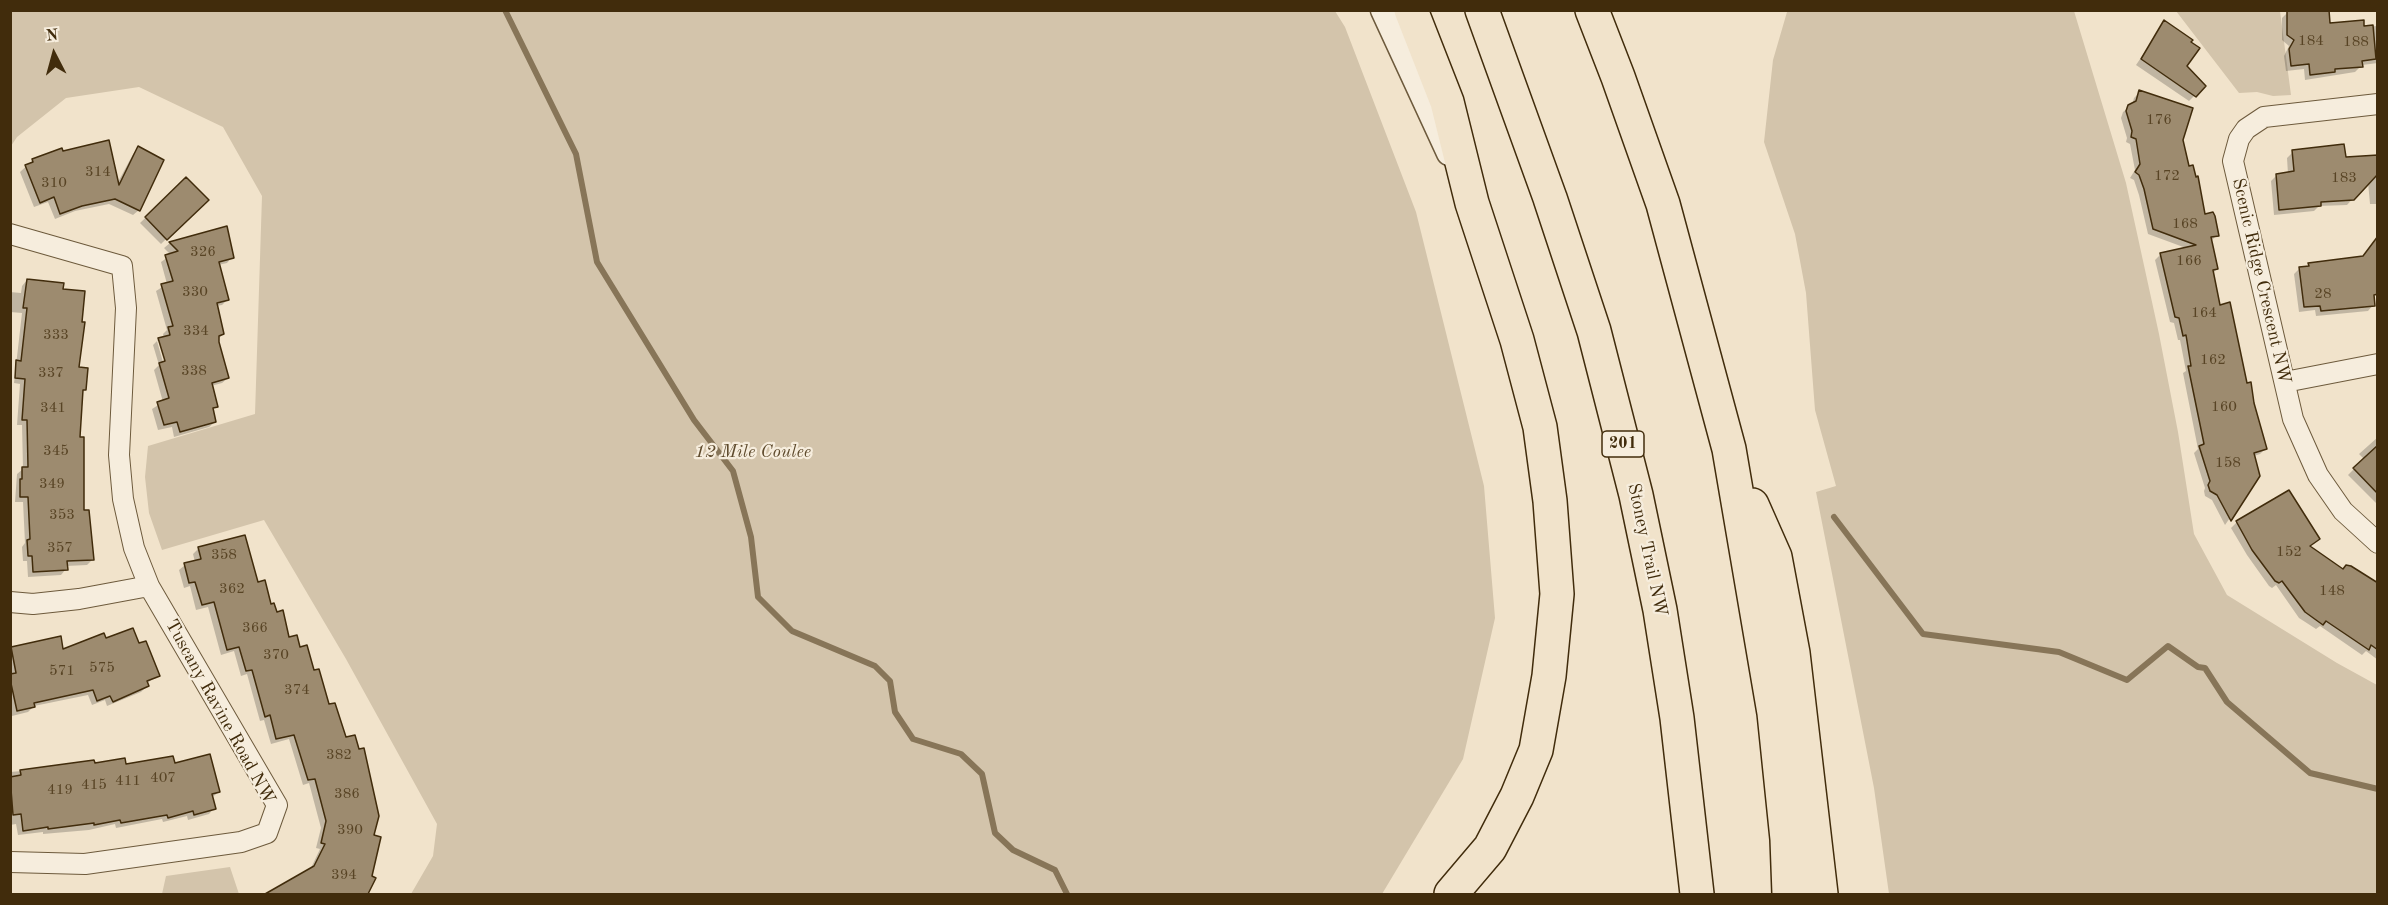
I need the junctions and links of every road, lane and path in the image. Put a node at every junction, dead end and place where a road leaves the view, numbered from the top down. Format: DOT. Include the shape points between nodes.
graph roads {
  1 [pos="1383,10"];
  2 [pos="1411,10"];
  3 [pos="1482,10"];
  4 [pos="1592,10"];
  5 [pos="2378,104"];
  6 [pos="1472,203"];
  7 [pos="10,234"];
  8 [pos="2378,364"];
  9 [pos="2285,382"];
  10 [pos="1729,449"];
  11 [pos="2378,543"];
  12 [pos="148,585"];
  13 [pos="10,602"];
  14 [pos="10,862"];
  15 [pos="1451,894"];
  16 [pos="1697,894"];
  17 [pos="1789,894"];
  18 [pos="1821,894"];
  1 -- 6 [label="street"];
  2 -- 6 [label="highway" via="1447,102"];
  3 -- 16 [label="highway, Stoney Trail NW / 201" via="1594,331 1636,495 1677,718"];
  4 -- 10 [label="highway" via="1662,204"];
  5 -- 9 [label="street, Scenic Ridge Crescent NW" via="2264,117 2239,139 2233,161"];
  6 -- 15 [label="highway" via="1518,340 1540,427 1557,594 1549,676 1536,750 1490,848"];
  7 -- 12 [label="street, Tuscany Ravine Road NW" via="122,266 126,308 121,477 135,548"];
  8 -- 9 [label="street"];
  9 -- 11 [label="street, Scenic Ridge Crescent NW" via="2293,419 2318,476 2343,511"];
  10 -- 17 [label="highway" via="1774,713"];
  10 -- 18 [label="highway" via="1774,557 1794,665"];
  12 -- 13 [label="street" via="80,599"];
  12 -- 14 [label="street, Tuscany Ravine Road NW" via="277,805 267,833 241,842 85,864"];
}
